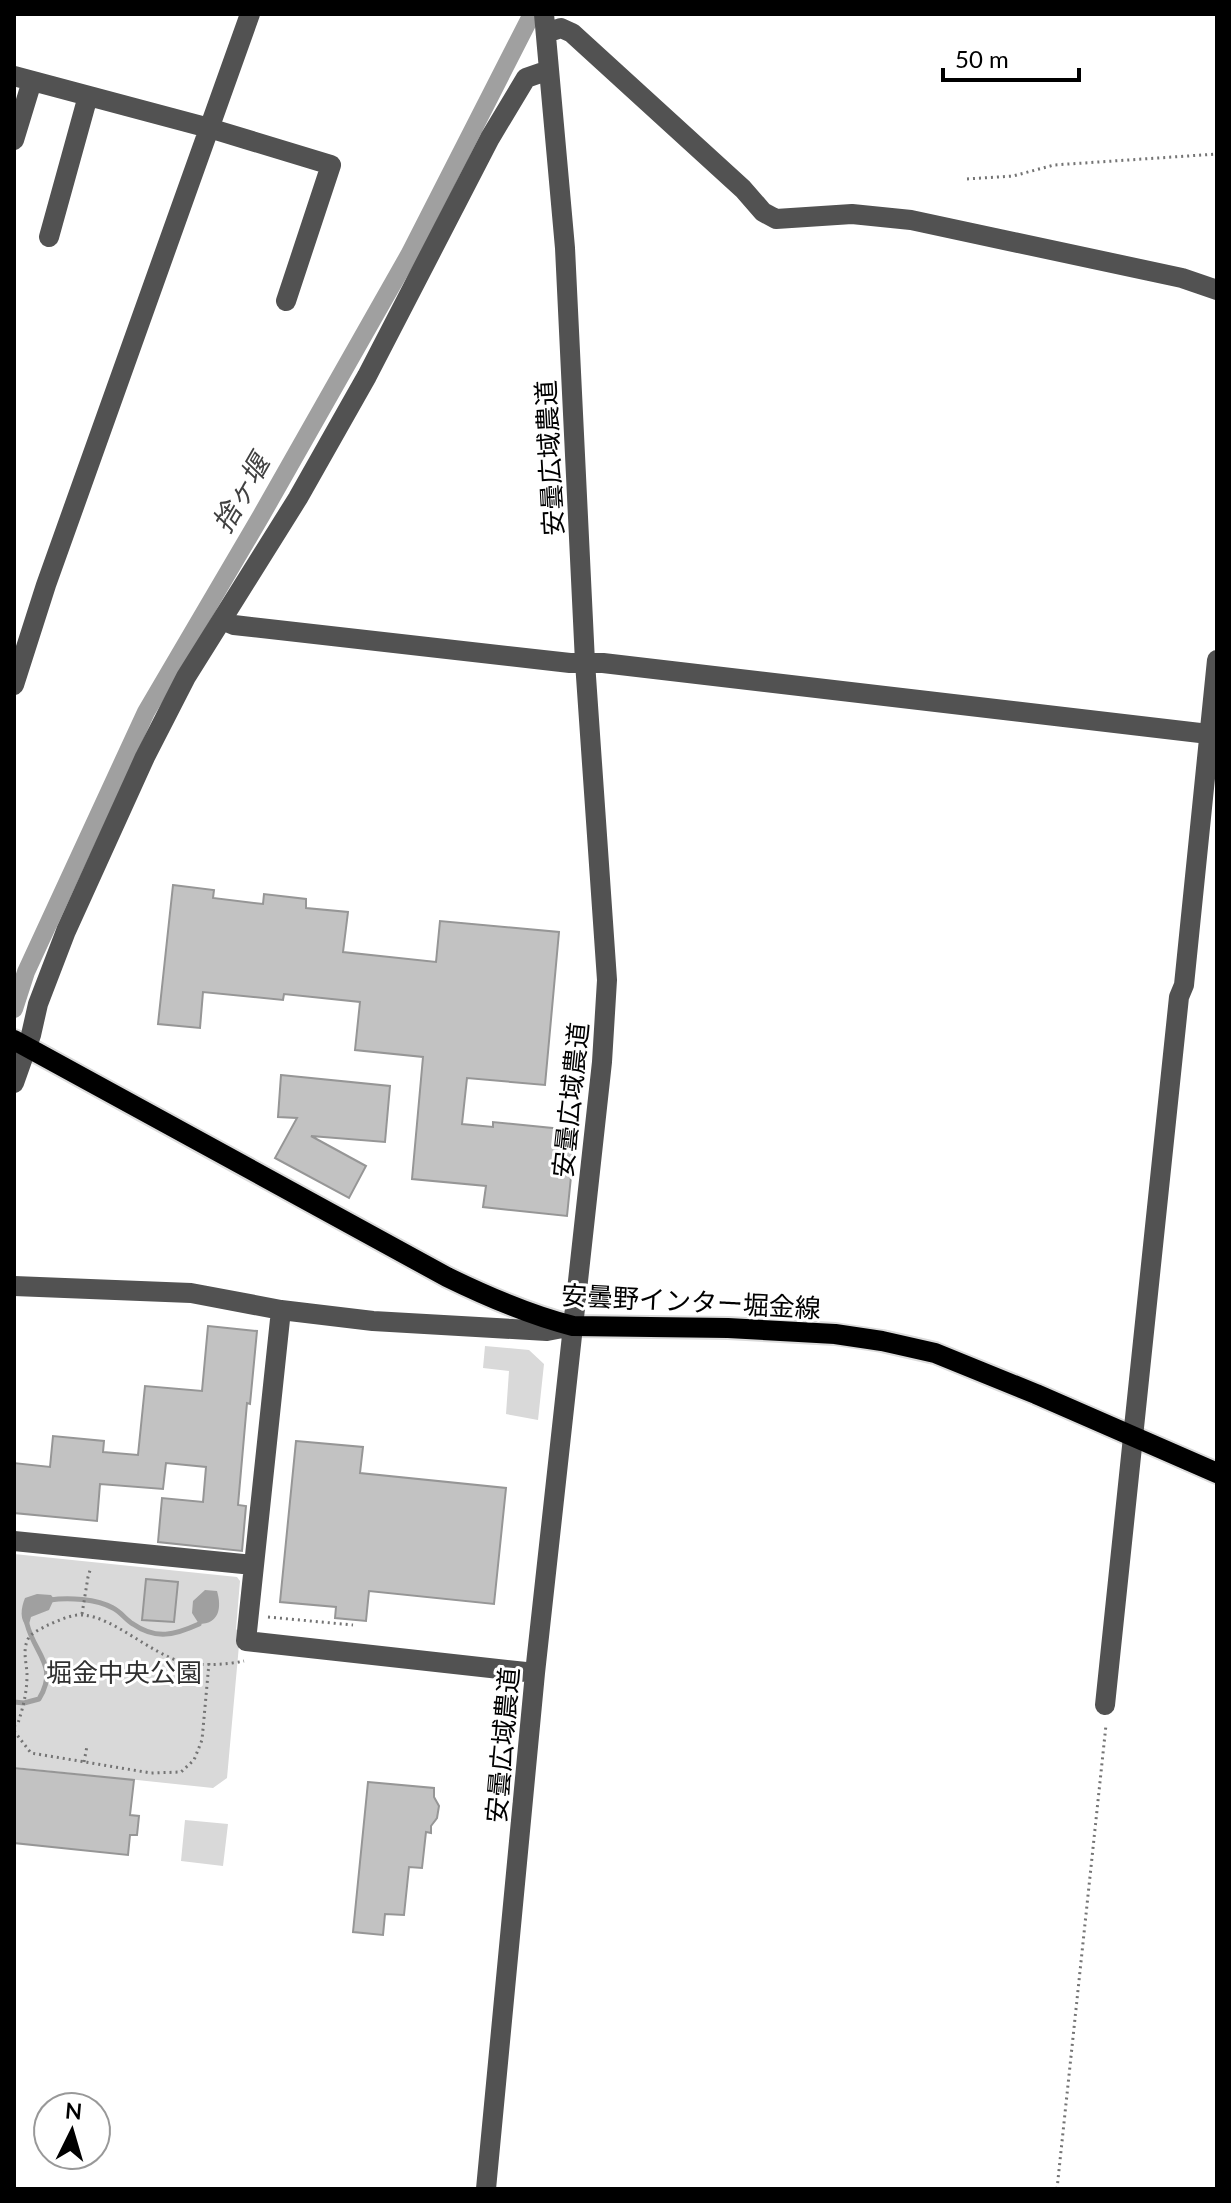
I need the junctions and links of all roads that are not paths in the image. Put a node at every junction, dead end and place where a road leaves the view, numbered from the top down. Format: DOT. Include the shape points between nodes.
graph roads {
  1 [pos="250,14"];
  2 [pos="545,26"];
  3 [pos="549,70"];
  4 [pos="23,78"];
  5 [pos="88,96"];
  6 [pos="209,128"];
  7 [pos="14,140"];
  8 [pos="49,237"];
  9 [pos="1217,290"];
  10 [pos="286,301"];
  11 [pos="222,620"];
  12 [pos="1217,660"];
  13 [pos="585,662"];
  14 [pos="14,685"];
  15 [pos="1214,735"];
  16 [pos="21,1044"];
  17 [pos="14,1083"];
  18 [pos="14,1286"];
  19 [pos="281,1310"];
  20 [pos="573,1326"];
  21 [pos="1132,1436"];
  22 [pos="1217,1473"];
  23 [pos="14,1541"];
  24 [pos="253,1565"];
  25 [pos="526,1671"];
  26 [pos="1105,1705"];
  27 [pos="486,2189"];
  1 -- 6 [label="street"];
  2 -- 3 [label="street, 安曇広域農道"];
  2 -- 9 [label="street" via="572,33 776,219 852,214 911,220"];
  3 -- 11 [label="street" via="526,78 490,138 367,376"];
  3 -- 13 [label="street, 安曇広域農道" via="565,248"];
  4 -- 5 [label="street"];
  4 -- 7 [label="street"];
  5 -- 6 [label="street"];
  5 -- 8 [label="street"];
  6 -- 10 [label="street" via="331,165"];
  6 -- 14 [label="street"];
  11 -- 13 [label="street"];
  11 -- 16 [label="street" via="145,757"];
  12 -- 15 [label="street"];
  13 -- 15 [label="street"];
  13 -- 20 [label="street, 安曇広域農道" via="607,980"];
  15 -- 21 [label="street" via="1179,997"];
  16 -- 17 [label="street"];
  16 -- 20 [label="main road, 安曇野インター堀金線" via="447,1277 516,1309"];
  18 -- 19 [label="street" via="191,1293"];
  19 -- 20 [label="street" via="547,1331"];
  19 -- 24 [label="street"];
  20 -- 21 [label="main road, 安曇野インター堀金線" via="728,1328 882,1341 935,1353"];
  20 -- 25 [label="street, 安曇広域農道"];
  21 -- 22 [label="main road, 安曇野インター堀金線"];
  21 -- 26 [label="street"];
  23 -- 24 [label="street"];
  24 -- 25 [label="street" via="247,1651"];
  25 -- 27 [label="street, 安曇広域農道"];
}
